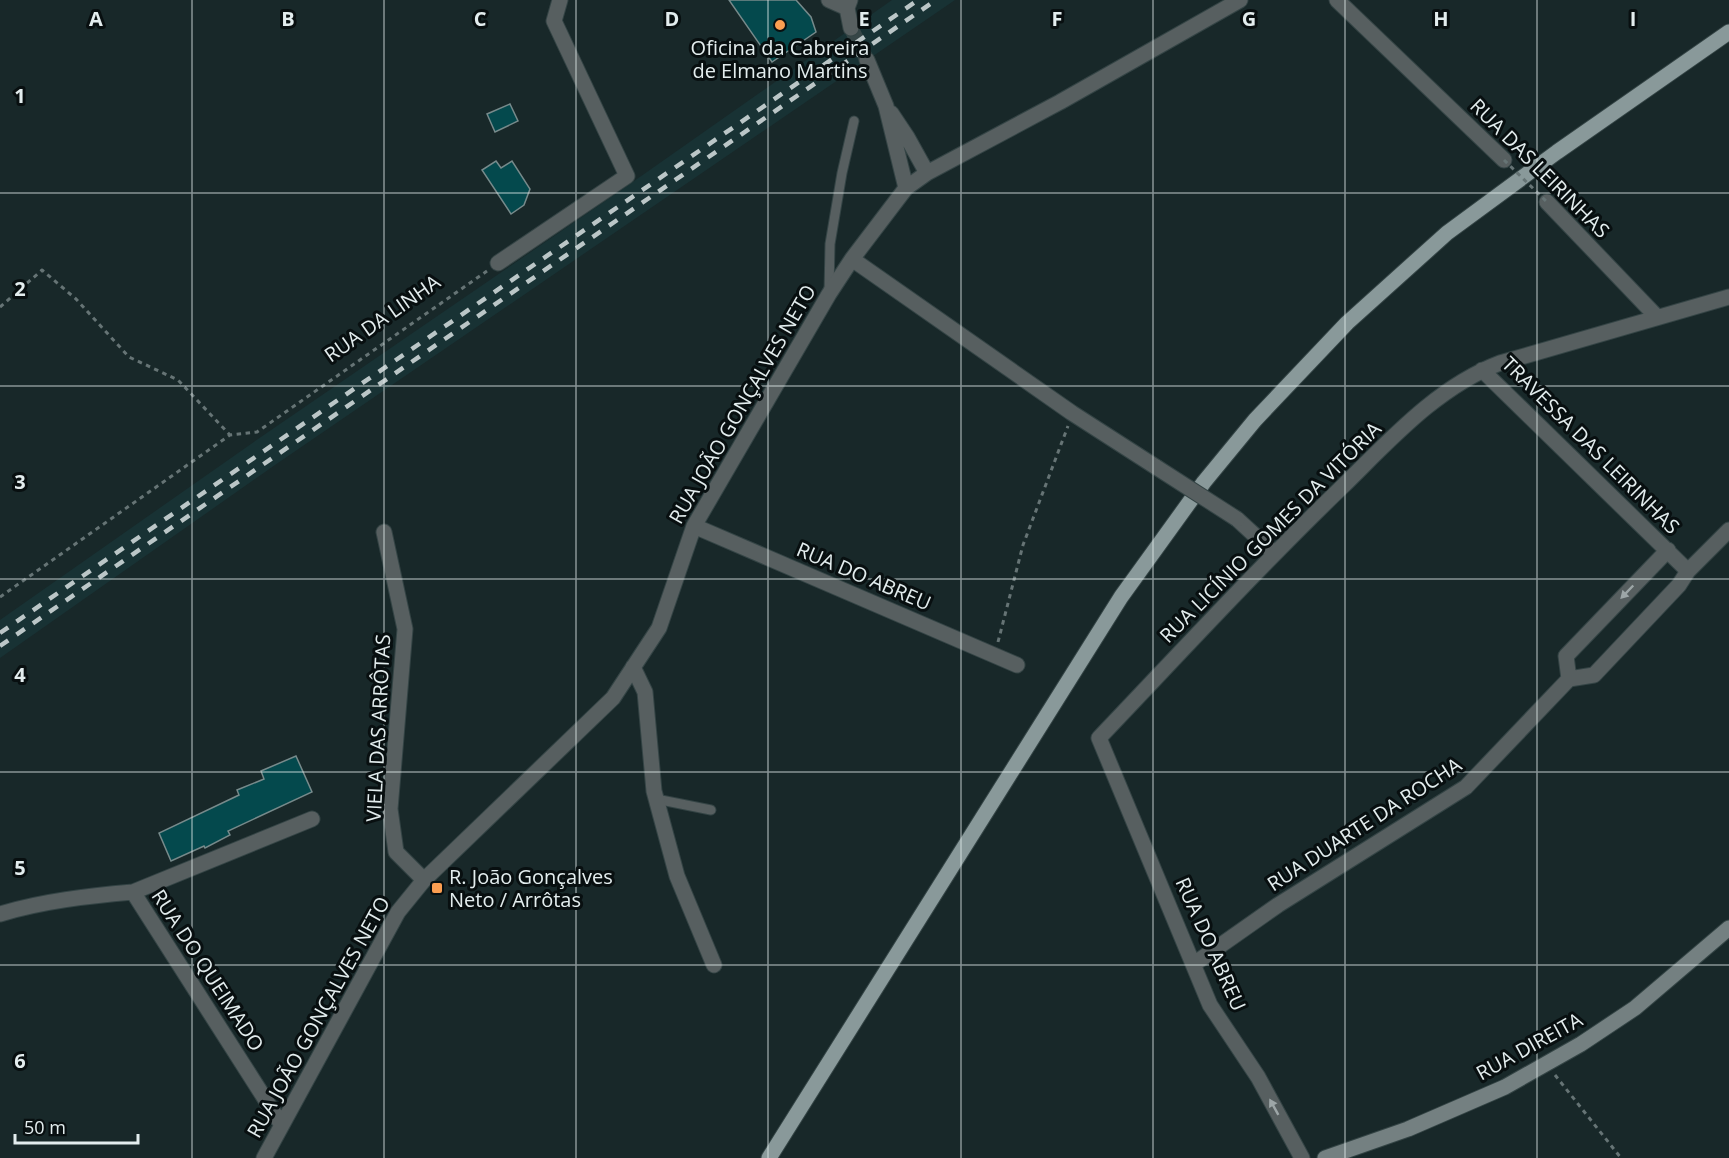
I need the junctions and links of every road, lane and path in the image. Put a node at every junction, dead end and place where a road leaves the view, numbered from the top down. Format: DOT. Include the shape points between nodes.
graph roads {
  1 [pos="560,0"];
  2 [pos="829,0"];
  3 [pos="1240,0"];
  4 [pos="1337,0"];
  5 [pos="849,4"];
  6 [pos="851,28"];
  7 [pos="1729,32"];
  8 [pos="867,60"];
  9 [pos="886,106"];
  10 [pos="854,121"];
  11 [pos="1504,160"];
  12 [pos="927,173"];
  13 [pos="906,188"];
  14 [pos="1547,202"];
  15 [pos="852,259"];
  16 [pos="498,263"];
  17 [pos="829,294"];
  18 [pos="1726,296"];
  19 [pos="0,307"];
  20 [pos="1657,317"];
  21 [pos="1482,370"];
  22 [pos="1072,413"];
  23 [pos="230,435"];
  24 [pos="694,526"];
  25 [pos="1729,530"];
  26 [pos="384,532"];
  27 [pos="1668,550"];
  28 [pos="1274,553"];
  29 [pos="1688,571"];
  30 [pos="0,597"];
  31 [pos="994,656"];
  32 [pos="1017,665"];
  33 [pos="633,667"];
  34 [pos="1569,679"];
  35 [pos="1099,738"];
  36 [pos="656,799"];
  37 [pos="711,810"];
  38 [pos="312,819"];
  39 [pos="424,880"];
  40 [pos="133,892"];
  41 [pos="0,914"];
  42 [pos="1729,928"];
  43 [pos="1194,964"];
  44 [pos="714,966"];
  45 [pos="1546,1064"];
  46 [pos="281,1124"];
  47 [pos="264,1158"];
  48 [pos="769,1158"];
  49 [pos="1302,1158"];
  50 [pos="1325,1158"];
  51 [pos="1621,1158"];
  1 -- 16 [label="street" via="554,21 627,176"];
  2 -- 5 [label="street"];
  3 -- 12 [label="street, RUA JOÃO GONÇALVES NETO"];
  4 -- 11 [label="street, RUA DAS LEIRINHAS"];
  5 -- 6 [label="street"];
  7 -- 48 [label="main road" via="1447,233 1347,323 1255,420 1204,482 1121,597"];
  8 -- 9 [label="street"];
  9 -- 12 [label="street"];
  9 -- 13 [label="street"];
  10 -- 17 [label="lane" via="830,244"];
  11 -- 14 [label="path, RUA DAS LEIRINHAS, bridge"];
  12 -- 13 [label="street, RUA JOÃO GONÇALVES NETO"];
  13 -- 15 [label="street, RUA JOÃO GONÇALVES NETO"];
  14 -- 20 [label="street, RUA DAS LEIRINHAS"];
  15 -- 17 [label="street, RUA JOÃO GONÇALVES NETO"];
  15 -- 22 [label="street"];
  16 -- 23 [label="path, RUA DA LINHA" via="257,432"];
  17 -- 24 [label="street, RUA JOÃO GONÇALVES NETO"];
  18 -- 20 [label="street"];
  19 -- 23 [label="path" via="42,270 76,299 129,357 178,380"];
  20 -- 21 [label="street, TRAVESSA DAS LEIRINHAS"];
  21 -- 27 [label="street, TRAVESSA DAS LEIRINHAS"];
  21 -- 28 [label="street, RUA LICÍNIO GOMES DA VITÓRIA" via="1422,410"];
  22 -- 28 [label="street, bridge" via="1237,519"];
  22 -- 31 [label="path" via="1023,545"];
  23 -- 30 [label="path, RUA DA LINHA"];
  24 -- 31 [label="street, RUA DO ABREU"];
  24 -- 33 [label="street, RUA JOÃO GONÇALVES NETO" via="659,628"];
  25 -- 29 [label="street"];
  26 -- 39 [label="street, VIELA DAS ARRÔTAS" via="405,629 390,809 396,852"];
  27 -- 29 [label="street, TRAVESSA DAS LEIRINHAS"];
  27 -- 34 [label="street, one-way" via="1566,656"];
  28 -- 35 [label="street, RUA LICÍNIO GOMES DA VITÓRIA"];
  29 -- 34 [label="street" via="1594,675"];
  31 -- 32 [label="street, RUA DO ABREU"];
  33 -- 36 [label="street" via="645,692"];
  33 -- 39 [label="street, RUA JOÃO GONÇALVES NETO" via="613,698"];
  34 -- 43 [label="street, RUA DUARTE DA ROCHA" via="1466,787 1278,905"];
  35 -- 43 [label="street, RUA DO ABREU"];
  36 -- 37 [label="lane"];
  36 -- 44 [label="street" via="677,876"];
  38 -- 40 [label="street"];
  39 -- 46 [label="street, RUA JOÃO GONÇALVES NETO" via="398,912"];
  40 -- 41 [label="street, RUA DO QUEIMADO" via="46,903"];
  40 -- 46 [label="street, RUA DO QUEIMADO"];
  42 -- 45 [label="main road, RUA DIREITA" via="1635,1008"];
  49 -- 43 [label="street, RUA DO ABREU, one-way" via="1258,1077 1210,1005"];
  45 -- 50 [label="main road, RUA DIREITA" via="1505,1087 1408,1129"];
  45 -- 51 [label="path"];
  46 -- 47 [label="street, RUA JOÃO GONÇALVES NETO"];
}
